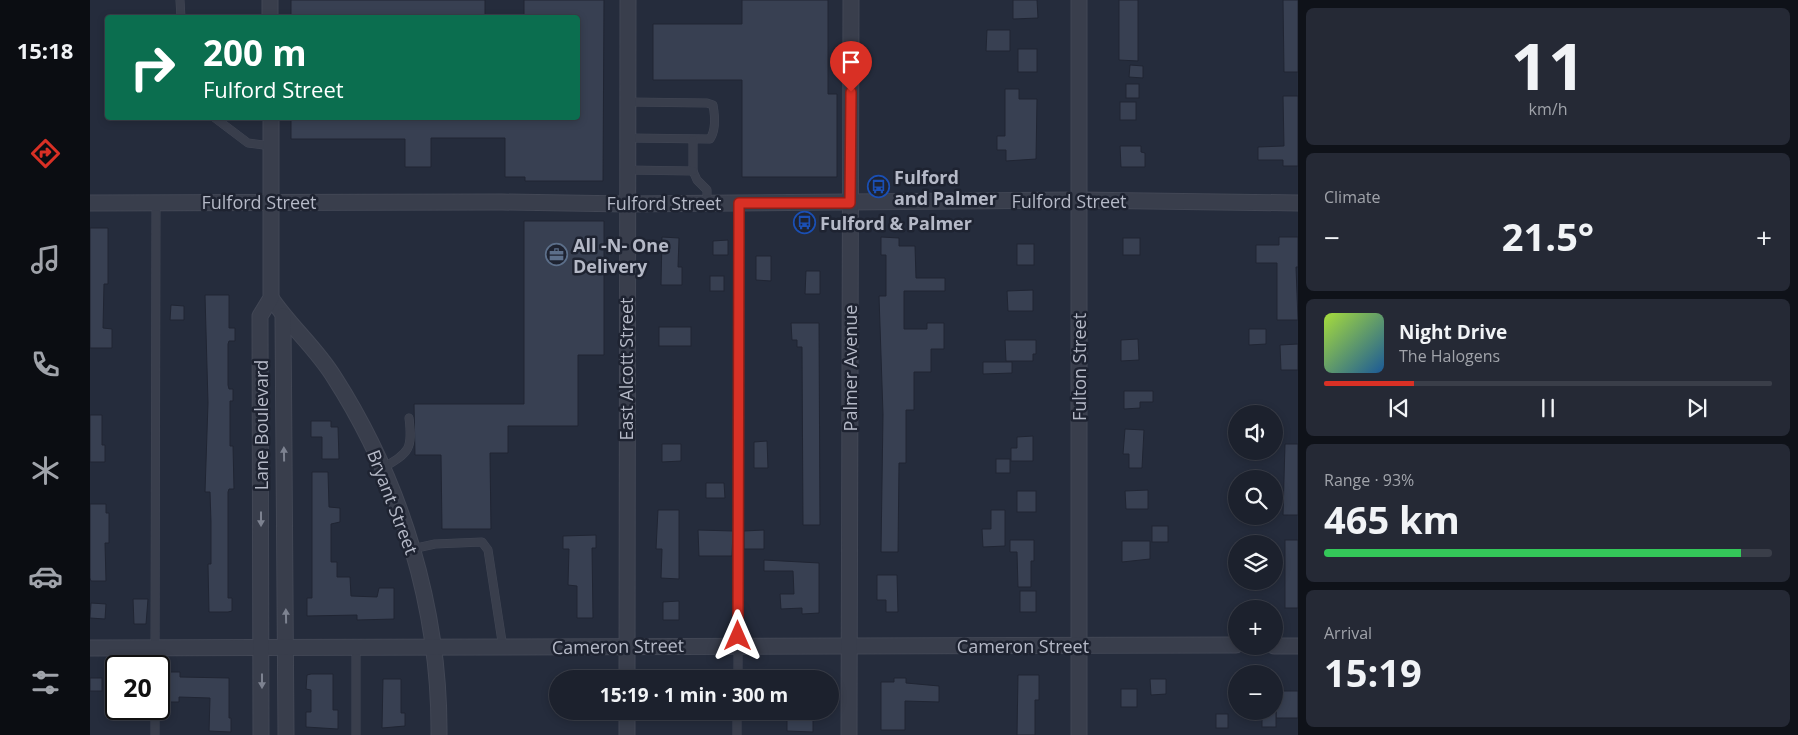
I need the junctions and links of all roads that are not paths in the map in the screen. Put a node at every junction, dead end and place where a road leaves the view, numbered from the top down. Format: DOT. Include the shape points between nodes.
graph roads {
  1 [pos="180,0"];
  2 [pos="270,0"];
  3 [pos="628,0"];
  4 [pos="851,0"];
  5 [pos="1079,0"];
  6 [pos="181,15"];
  7 [pos="270,15"];
  8 [pos="628,102"];
  9 [pos="218,120"];
  10 [pos="271,120"];
  11 [pos="628,138"];
  12 [pos="694,140"];
  13 [pos="271,146"];
  14 [pos="627,170"];
  15 [pos="693,171"];
  16 [pos="1078,200"];
  17 [pos="271,202"];
  18 [pos="1298,202"];
  19 [pos="90,203"];
  20 [pos="156,203"];
  21 [pos="708,203"];
  22 [pos="739,203"];
  23 [pos="850,203"];
  24 [pos="626,204"];
  25 [pos="271,298"];
  26 [pos="283,316"];
  27 [pos="409,418"];
  28 [pos="383,468"];
  29 [pos="412,549"];
  30 [pos="738,645"];
  31 [pos="1079,645"];
  32 [pos="626,646"];
  33 [pos="1228,646"];
  34 [pos="1283,646"];
  35 [pos="1298,646"];
  36 [pos="262,647"];
  37 [pos="356,647"];
  38 [pos="849,647"];
  39 [pos="90,648"];
  40 [pos="155,648"];
  41 [pos="286,648"];
  42 [pos="433,648"];
  43 [pos="503,648"];
  44 [pos="155,655"];
  45 [pos="626,670"];
  46 [pos="738,670"];
  47 [pos="155,720"];
  48 [pos="627,720"];
  49 [pos="738,720"];
  50 [pos="155,735"];
  51 [pos="261,735"];
  52 [pos="286,735"];
  53 [pos="356,735"];
  54 [pos="440,735"];
  55 [pos="627,735"];
  56 [pos="737,735"];
  57 [pos="849,735"];
  58 [pos="1079,735"];
  1 -- 6 [label="lane"];
  2 -- 7 [label="street"];
  3 -- 8 [label="street, East Alcott Street"];
  4 -- 23 [label="street, Palmer Avenue"];
  5 -- 16 [label="street, Fulton Street"];
  8 -- 11 [label="street, East Alcott Street"];
  8 -- 12 [label="lane" via="707,103 713,106 713,134 710,139"];
  9 -- 13 [label="lane" via="248,143"];
  10 -- 13 [label="street, Lane Boulevard"];
  11 -- 12 [label="lane"];
  11 -- 14 [label="street, East Alcott Street"];
  12 -- 15 [label="lane"];
  13 -- 17 [label="street, Lane Boulevard"];
  14 -- 15 [label="lane"];
  14 -- 24 [label="street, East Alcott Street"];
  15 -- 21 [label="lane" via="707,190"];
  16 -- 18 [label="street, Fulford Street"];
  16 -- 23 [label="street, Fulford Street"];
  16 -- 31 [label="street, Fulton Street"];
  17 -- 20 [label="street, Fulford Street"];
  17 -- 24 [label="street, Fulford Street"];
  17 -- 25 [label="street, Lane Boulevard"];
  19 -- 20 [label="street, Fulford Street"];
  20 -- 40 [label="lane"];
  21 -- 22 [label="street, Fulford Street"];
  21 -- 24 [label="street, Fulford Street"];
  22 -- 23 [label="street, Fulford Street"];
  22 -- 30 [label="lane"];
  23 -- 38 [label="street, Palmer Avenue"];
  24 -- 32 [label="street, East Alcott Street"];
  25 -- 26 [label="street, Bryant Street"];
  25 -- 36 [label="street, Lane Boulevard, one-way" via="260,316"];
  26 -- 28 [label="street, Bryant Street" via="327,367 360,420"];
  41 -- 26 [label="street, Lane Boulevard, one-way"];
  27 -- 28 [label="lane" via="410,447 404,455"];
  28 -- 29 [label="street, Bryant Street"];
  29 -- 42 [label="street, Bryant Street"];
  29 -- 43 [label="lane" via="435,544 482,542 488,550"];
  30 -- 32 [label="street, Cameron Street"];
  30 -- 38 [label="street, Cameron Street"];
  30 -- 46 [label="lane"];
  31 -- 33 [label="street, Cameron Street"];
  31 -- 38 [label="street, Cameron Street"];
  31 -- 58 [label="street, Fulton Street"];
  32 -- 43 [label="street, Cameron Street"];
  32 -- 45 [label="street, East Alcott Street"];
  34 -- 35 [label="street"];
  36 -- 40 [label="street, Cameron Street"];
  36 -- 41 [label="street, Cameron Street"];
  36 -- 51 [label="street, Lane Boulevard, one-way"];
  37 -- 41 [label="street, Cameron Street"];
  37 -- 42 [label="street, Cameron Street"];
  37 -- 53 [label="lane"];
  38 -- 57 [label="street, Palmer Avenue"];
  39 -- 40 [label="street, Cameron Street"];
  40 -- 44 [label="lane"];
  41 -- 52 [label="street, Lane Boulevard"];
  42 -- 43 [label="street, Cameron Street"];
  42 -- 54 [label="street, Bryant Street"];
  47 -- 50 [label="lane"];
  48 -- 55 [label="street"];
  49 -- 56 [label="lane"];
}
